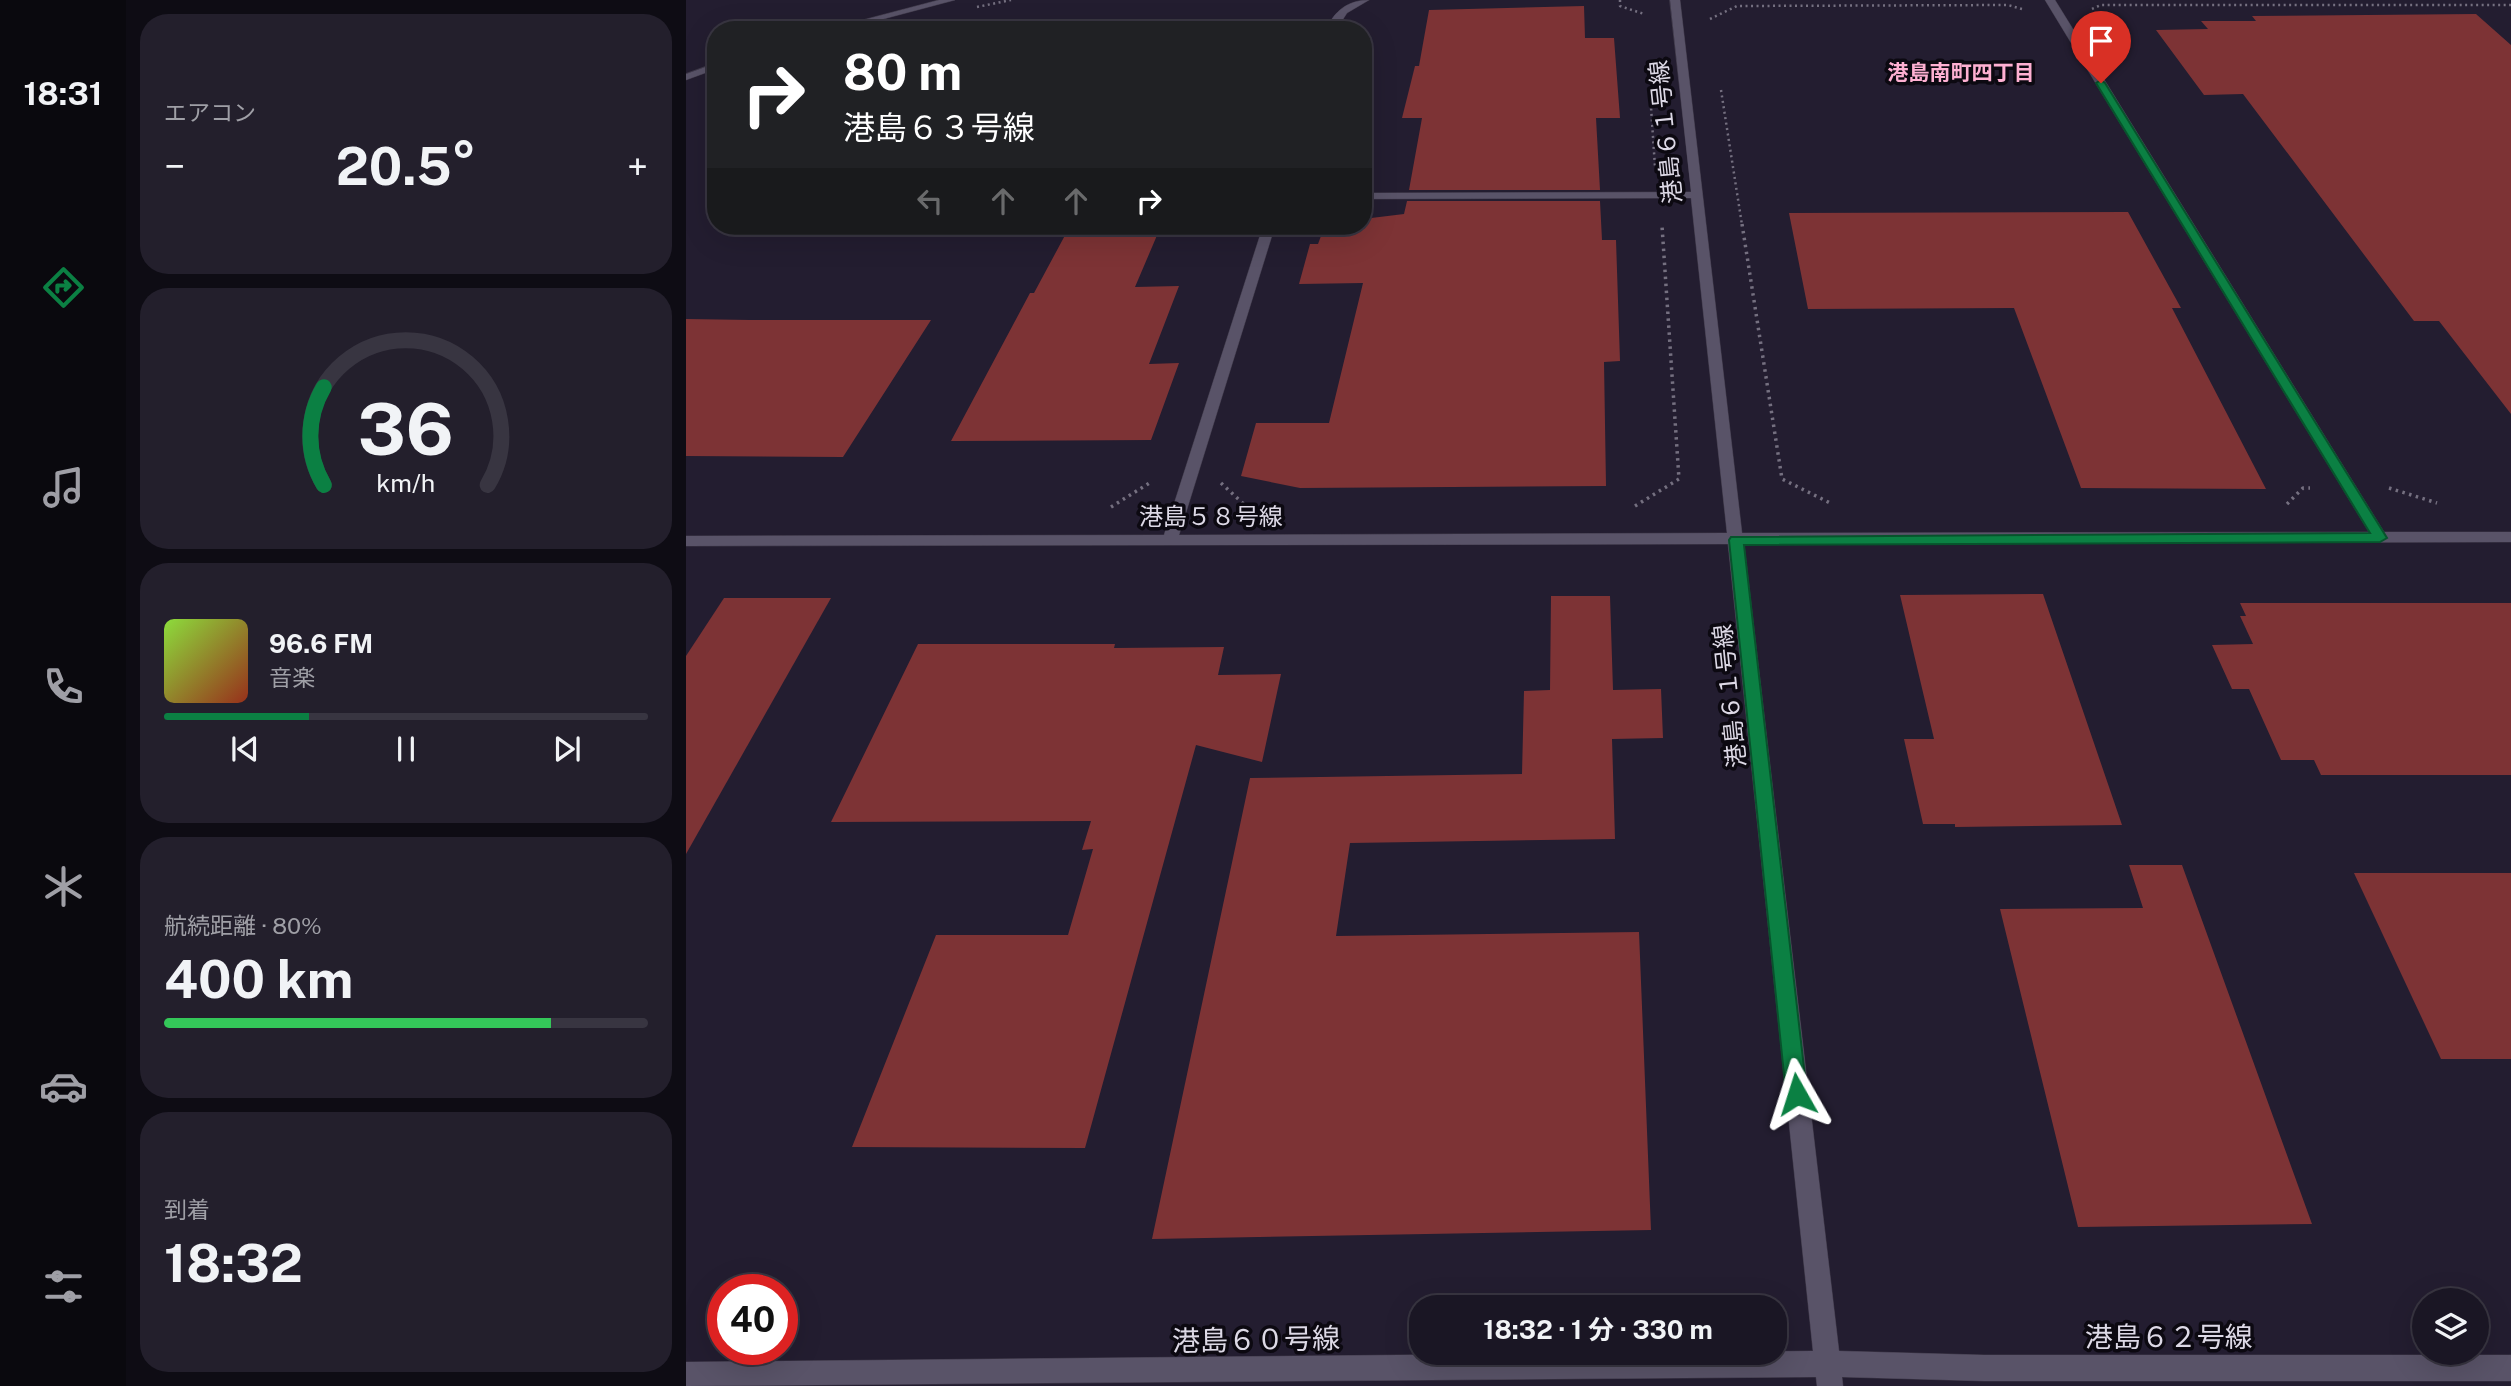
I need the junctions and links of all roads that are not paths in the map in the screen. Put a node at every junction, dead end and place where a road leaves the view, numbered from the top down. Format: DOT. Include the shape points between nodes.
graph roads {
  1 [pos="950,0"];
  2 [pos="1364,0"];
  3 [pos="1675,0"];
  4 [pos="2053,6"];
  5 [pos="866,21"];
  6 [pos="1334,21"];
  7 [pos="707,69"];
  8 [pos="686,77"];
  9 [pos="1697,195"];
  10 [pos="1372,196"];
  11 [pos="1266,235"];
  12 [pos="2511,537"];
  13 [pos="2380,538"];
  14 [pos="1170,539"];
  15 [pos="1736,540"];
  16 [pos="686,541"];
  17 [pos="2511,1368"];
  18 [pos="686,1375"];
  19 [pos="1829,1375"];
  20 [pos="819,1380"];
  1 -- 5 [label="street"];
  2 -- 6 [label="street"];
  3 -- 9 [label="street, 港島６１号線"];
  4 -- 13 [label="street"];
  7 -- 8 [label="street"];
  9 -- 10 [label="street"];
  9 -- 15 [label="street, 港島６１号線"];
  11 -- 14 [label="street"];
  12 -- 13 [label="street, 港島５８号線"];
  13 -- 15 [label="street, 港島５８号線"];
  14 -- 15 [label="street, 港島５８号線"];
  14 -- 16 [label="street, 港島５８号線"];
  15 -- 19 [label="street, 港島６１号線"];
  17 -- 19 [label="street, 港島６２号線" via="1984,1368"];
  18 -- 20 [label="street, 港島６０号線"];
  19 -- 20 [label="street, 港島６０号線"];
}
